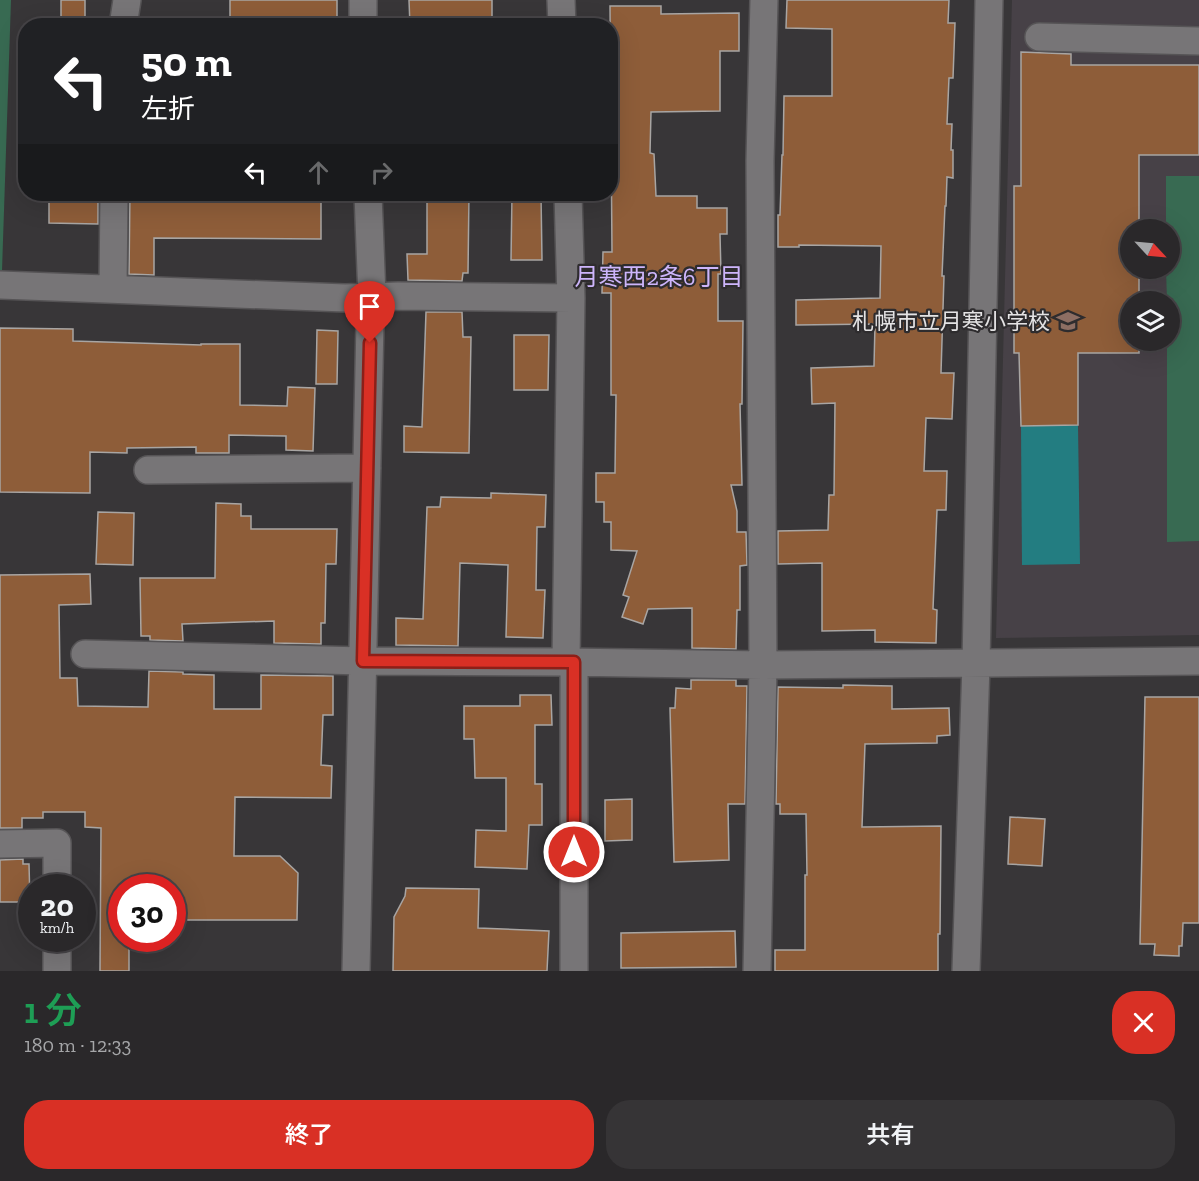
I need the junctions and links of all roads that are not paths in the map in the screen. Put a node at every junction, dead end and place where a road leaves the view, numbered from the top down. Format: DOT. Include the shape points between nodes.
graph roads {
  1 [pos="127,0"];
  2 [pos="363,0"];
  3 [pos="561,0"];
  4 [pos="764,0"];
  5 [pos="988,0"];
  6 [pos="124,18"];
  7 [pos="363,18"];
  8 [pos="562,18"];
  9 [pos="1039,37"];
  10 [pos="1199,41"];
  11 [pos="114,201"];
  12 [pos="368,201"];
  13 [pos="568,201"];
  14 [pos="0,285"];
  15 [pos="113,289"];
  16 [pos="372,297"];
  17 [pos="571,298"];
  18 [pos="367,468"];
  19 [pos="148,470"];
  20 [pos="85,654"];
  21 [pos="363,661"];
  22 [pos="1199,661"];
  23 [pos="570,662"];
  24 [pos="976,664"];
  25 [pos="763,665"];
  26 [pos="0,844"];
  27 [pos="57,874"];
  28 [pos="57,952"];
  29 [pos="57,971"];
  30 [pos="356,971"];
  31 [pos="574,971"];
  32 [pos="758,971"];
  33 [pos="966,971"];
  1 -- 6 [label="street"];
  2 -- 7 [label="street"];
  3 -- 8 [label="street"];
  4 -- 25 [label="street" via="759,161"];
  5 -- 24 [label="street"];
  9 -- 10 [label="street"];
  11 -- 15 [label="street"];
  12 -- 16 [label="street"];
  13 -- 17 [label="street"];
  14 -- 15 [label="street"];
  15 -- 16 [label="street"];
  16 -- 17 [label="street"];
  16 -- 18 [label="street"];
  17 -- 23 [label="street"];
  18 -- 19 [label="street"];
  18 -- 21 [label="street"];
  20 -- 21 [label="street"];
  21 -- 23 [label="street"];
  21 -- 30 [label="street"];
  22 -- 24 [label="street"];
  23 -- 25 [label="street"];
  23 -- 31 [label="street"];
  24 -- 25 [label="street"];
  24 -- 33 [label="street"];
  25 -- 32 [label="street"];
  26 -- 27 [label="street" via="57,843"];
  28 -- 29 [label="street"];
}
